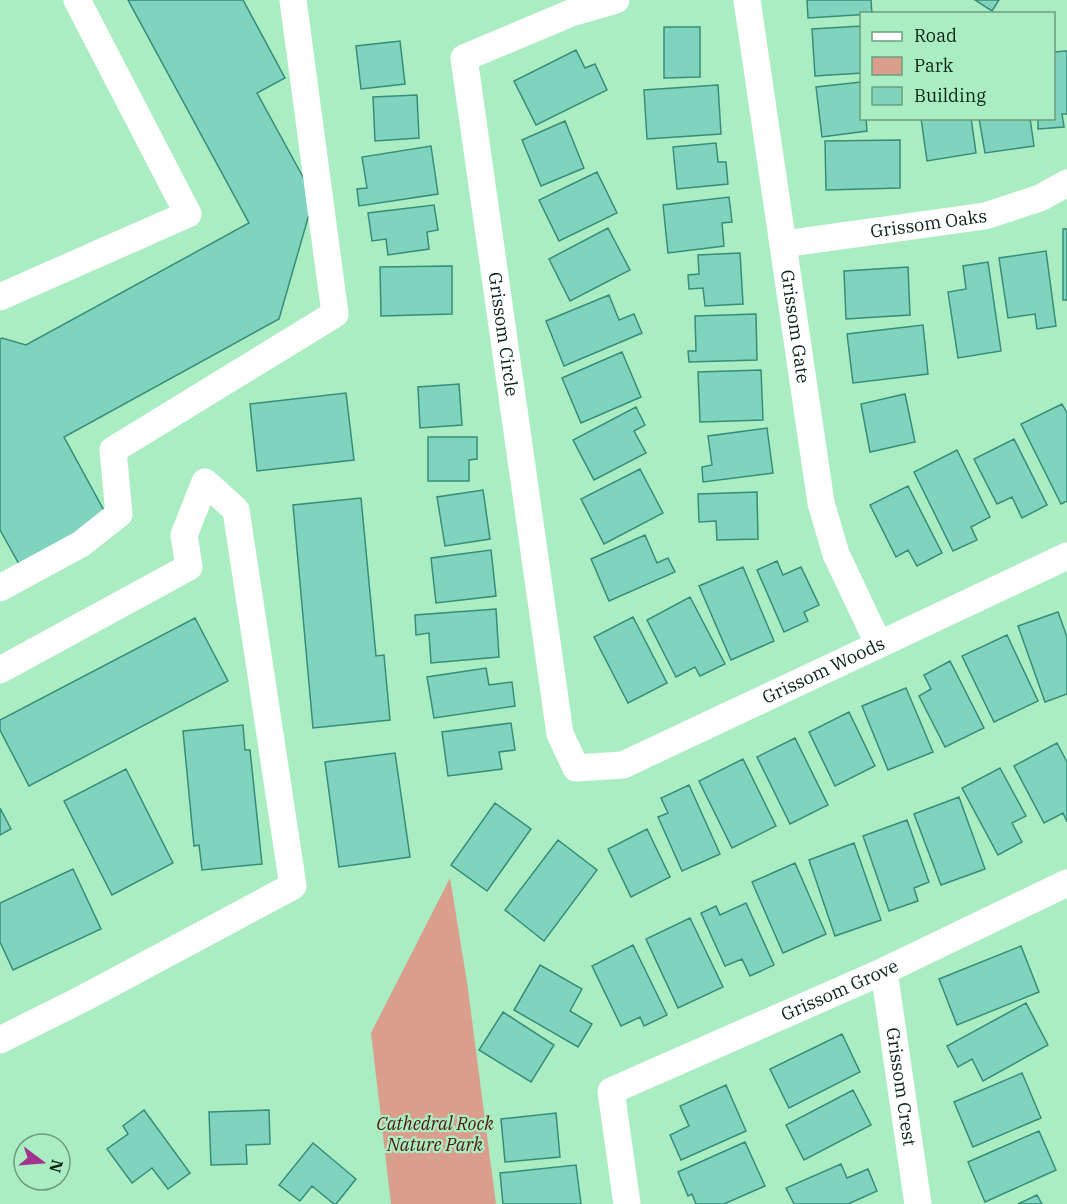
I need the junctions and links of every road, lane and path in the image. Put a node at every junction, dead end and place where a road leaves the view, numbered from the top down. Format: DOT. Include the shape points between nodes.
graph roads {
  1 [pos="77,0"];
  2 [pos="293,0"];
  3 [pos="616,0"];
  4 [pos="747,0"];
  5 [pos="1067,183"];
  6 [pos="783,244"];
  7 [pos="0,297"];
  8 [pos="1067,556"];
  9 [pos="0,588"];
  10 [pos="878,643"];
  11 [pos="0,670"];
  12 [pos="576,768"];
  13 [pos="1067,883"];
  14 [pos="884,971"];
  15 [pos="0,1040"];
  16 [pos="627,1204"];
  17 [pos="918,1204"];
  1 -- 7 [label="street" via="188,214"];
  2 -- 9 [label="street" via="335,314 113,450 119,514 81,544"];
  3 -- 12 [label="street, Grissom Circle" via="571,13 464,58 560,734"];
  4 -- 6 [label="street, Grissom Gate"];
  5 -- 6 [label="street, Grissom Oaks" via="1040,198 985,216"];
  6 -- 10 [label="street, Grissom Gate" via="821,504 836,554"];
  8 -- 10 [label="street, Grissom Woods"];
  10 -- 12 [label="street, Grissom Woods" via="623,765"];
  11 -- 15 [label="street" via="189,567 184,535 205,482 236,510 293,886"];
  13 -- 14 [label="street, Grissom Grove"];
  14 -- 16 [label="street, Grissom Grove" via="611,1091"];
  14 -- 17 [label="street, Grissom Crest"];
}
